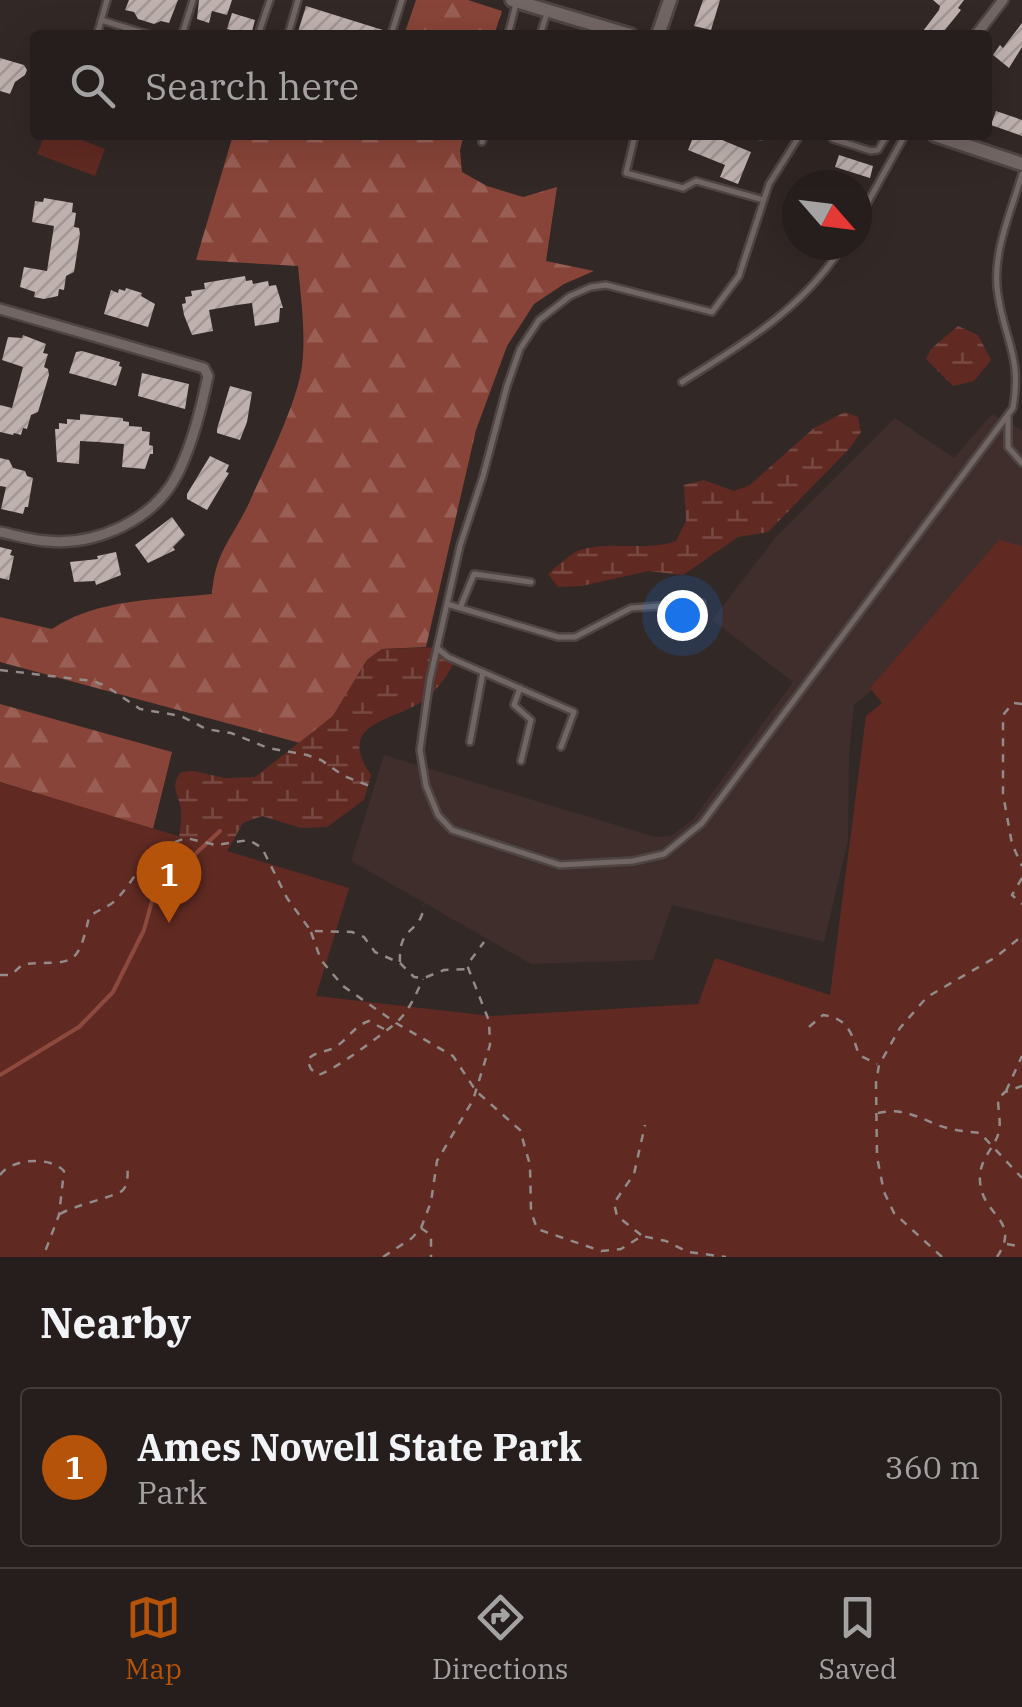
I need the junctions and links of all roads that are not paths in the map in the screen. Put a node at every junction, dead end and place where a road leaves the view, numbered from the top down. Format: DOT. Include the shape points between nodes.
graph roads {
  1 [pos="107,0"];
  2 [pos="193,0"];
  3 [pos="270,0"];
  4 [pos="298,0"];
  5 [pos="402,0"];
  6 [pos="670,0"];
  7 [pos="1003,0"];
  8 [pos="514,1"];
  9 [pos="548,10"];
  10 [pos="101,20"];
  11 [pos="591,29"];
  12 [pos="98,30"];
  13 [pos="134,30"];
  14 [pos="184,30"];
  15 [pos="260,30"];
  16 [pos="289,30"];
  17 [pos="393,30"];
  18 [pos="509,30"];
  19 [pos="542,30"];
  20 [pos="660,30"];
  21 [pos="980,30"];
  22 [pos="634,140"];
  23 [pos="797,140"];
  24 [pos="836,140"];
  25 [pos="883,140"];
  26 [pos="902,140"];
  27 [pos="950,140"];
  28 [pos="1022,164"];
  29 [pos="1022,174"];
  30 [pos="872,195"];
  31 [pos="764,200"];
  32 [pos="831,260"];
  33 [pos="0,309"];
  34 [pos="682,382"];
  35 [pos="1008,414"];
  36 [pos="1022,462"];
  37 [pos="0,532"];
  38 [pos="531,582"];
  39 [pos="447,604"];
  40 [pos="702,604"];
  41 [pos="460,608"];
  42 [pos="437,648"];
  43 [pos="483,672"];
  44 [pos="520,688"];
  45 [pos="470,742"];
  46 [pos="561,747"];
  47 [pos="521,761"];
  1 -- 10 [label="lane"];
  2 -- 14 [label="lane"];
  3 -- 15 [label="lane"];
  4 -- 16 [label="lane"];
  5 -- 17 [label="lane"];
  6 -- 20 [label="main road"];
  7 -- 21 [label="street"];
  8 -- 9 [label="main road"];
  8 -- 18 [label="lane"];
  9 -- 11 [label="main road"];
  9 -- 19 [label="lane"];
  10 -- 12 [label="lane"];
  10 -- 13 [label="lane"];
  22 -- 31 [label="lane" via="626,173 683,188 696,181"];
  23 -- 31 [label="lane"];
  24 -- 25 [label="lane" via="871,151"];
  26 -- 30 [label="lane"];
  27 -- 28 [label="main road"];
  29 -- 35 [label="lane" via="997,268 1020,384"];
  31 -- 39 [label="lane" via="739,276 712,312 606,285 570,296 539,320 507,386"];
  32 -- 34 [label="lane" via="760,334"];
  33 -- 37 [label="street" via="208,371 196,430 176,477 142,516 96,537 64,542"];
  35 -- 36 [label="lane" via="1008,447"];
  35 -- 42 [label="lane" via="702,823 664,854 560,865 452,830 426,786 420,750"];
  38 -- 41 [label="lane" via="474,574"];
  39 -- 41 [label="lane"];
  39 -- 42 [label="lane"];
  40 -- 41 [label="lane" via="631,608 576,637"];
  42 -- 43 [label="lane"];
  43 -- 44 [label="lane"];
  43 -- 45 [label="lane"];
  44 -- 46 [label="lane" via="574,712"];
  44 -- 47 [label="lane" via="514,704 531,720"];
}
